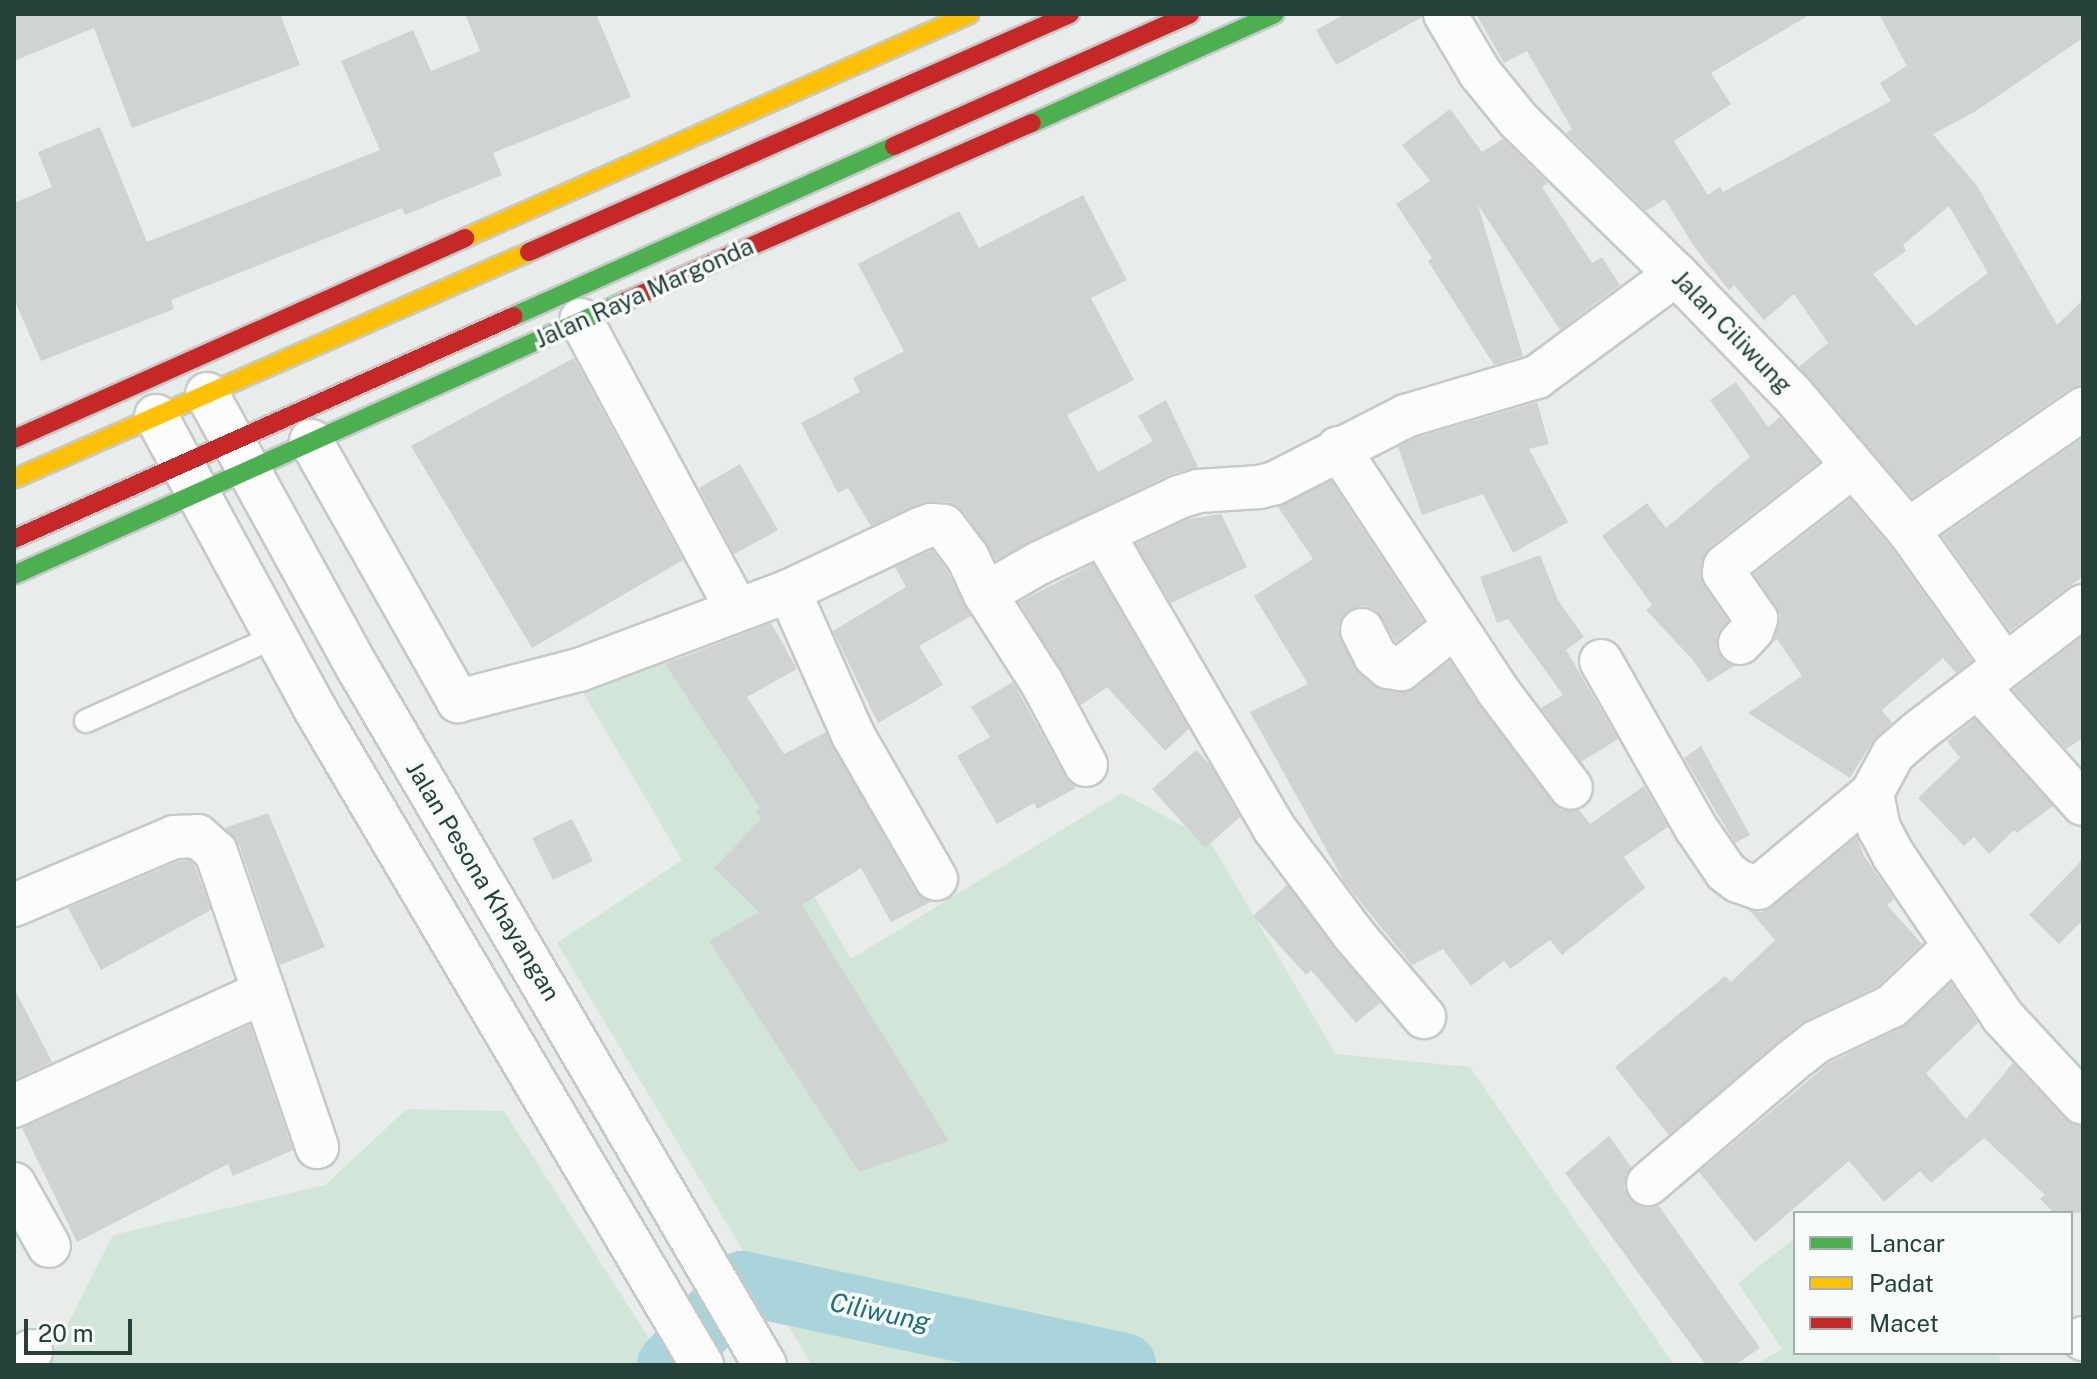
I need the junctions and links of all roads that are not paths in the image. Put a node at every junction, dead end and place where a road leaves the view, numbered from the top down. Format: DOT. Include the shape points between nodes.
graph roads {
  1 [pos="970,14"];
  2 [pos="1070,14"];
  3 [pos="1190,14"];
  4 [pos="1275,14"];
  5 [pos="1445,14"];
  6 [pos="1676,274"];
  7 [pos="287,315"];
  8 [pos="581,320"];
  9 [pos="302,351"];
  10 [pos="207,394"];
  11 [pos="2083,409"];
  12 [pos="156,416"];
  13 [pos="14,439"];
  14 [pos="311,441"];
  15 [pos="1338,448"];
  16 [pos="240,456"];
  17 [pos="1853,466"];
  18 [pos="14,479"];
  19 [pos="188,479"];
  20 [pos="1908,530"];
  21 [pos="1103,534"];
  22 [pos="14,539"];
  23 [pos="14,575"];
  24 [pos="789,591"];
  25 [pos="985,594"];
  26 [pos="2083,606"];
  27 [pos="736,608"];
  28 [pos="1455,626"];
  29 [pos="1362,630"];
  30 [pos="275,637"];
  31 [pos="1740,643"];
  32 [pos="1601,661"];
  33 [pos="1991,676"];
  34 [pos="86,721"];
  35 [pos="1086,765"];
  36 [pos="1571,788"];
  37 [pos="1872,793"];
  38 [pos="2083,804"];
  39 [pos="936,879"];
  40 [pos="14,905"];
  41 [pos="1955,946"];
  42 [pos="264,992"];
  43 [pos="1424,1017"];
  44 [pos="2083,1103"];
  45 [pos="14,1106"];
  46 [pos="317,1147"];
  47 [pos="14,1184"];
  48 [pos="1648,1184"];
  49 [pos="49,1246"];
  50 [pos="702,1365"];
  51 [pos="765,1365"];
  1 -- 7 [label="highway"];
  2 -- 9 [label="highway"];
  3 -- 16 [label="highway, Jalan Raya Margonda"];
  4 -- 8 [label="highway, Jalan Raya Margonda"];
  5 -- 6 [label="street, Jalan Ciliwung" via="1480,73 1519,121"];
  6 -- 15 [label="street" via="1537,377 1406,416"];
  6 -- 17 [label="street, Jalan Ciliwung" via="1793,395"];
  7 -- 9 [label="highway"];
  7 -- 13 [label="highway"];
  8 -- 14 [label="highway, Jalan Raya Margonda"];
  8 -- 27 [label="street"];
  9 -- 10 [label="highway"];
  10 -- 12 [label="highway"];
  10 -- 16 [label="street, Jalan Pesona Khayangan"];
  11 -- 20 [label="street"];
  12 -- 18 [label="highway"];
  12 -- 19 [label="street"];
  14 -- 16 [label="highway, Jalan Raya Margonda"];
  14 -- 27 [label="street" via="458,701 579,670"];
  15 -- 21 [label="street" via="1275,483 1199,491"];
  15 -- 28 [label="street"];
  16 -- 19 [label="highway, Jalan Raya Margonda"];
  16 -- 19 [label="highway, Jalan Raya Margonda"];
  16 -- 51 [label="street, Jalan Pesona Khayangan"];
  17 -- 20 [label="street, Jalan Ciliwung"];
  17 -- 31 [label="street" via="1725,566 1724,573 1756,619"];
  19 -- 22 [label="highway, Jalan Raya Margonda"];
  19 -- 23 [label="highway, Jalan Raya Margonda"];
  19 -- 30 [label="street"];
  20 -- 33 [label="street, Jalan Ciliwung"];
  21 -- 25 [label="street"];
  21 -- 43 [label="street" via="1274,828"];
  24 -- 25 [label="street" via="939,524 961,546"];
  24 -- 27 [label="street"];
  24 -- 39 [label="street" via="853,735"];
  25 -- 35 [label="street"];
  26 -- 33 [label="street"];
  28 -- 29 [label="street" via="1401,669 1388,667 1375,656"];
  28 -- 36 [label="street"];
  30 -- 34 [label="lane"];
  30 -- 50 [label="street"];
  32 -- 37 [label="street" via="1696,828 1738,881 1758,888"];
  33 -- 37 [label="street" via="1893,754"];
  33 -- 38 [label="street, Jalan Ciliwung"];
  37 -- 41 [label="street" via="1879,828"];
  40 -- 42 [label="street" via="174,837 198,836 216,852"];
  41 -- 44 [label="street" via="2003,1017"];
  41 -- 48 [label="street" via="1892,1006 1816,1042"];
  42 -- 45 [label="street"];
  42 -- 46 [label="street"];
  47 -- 49 [label="street"];
}
